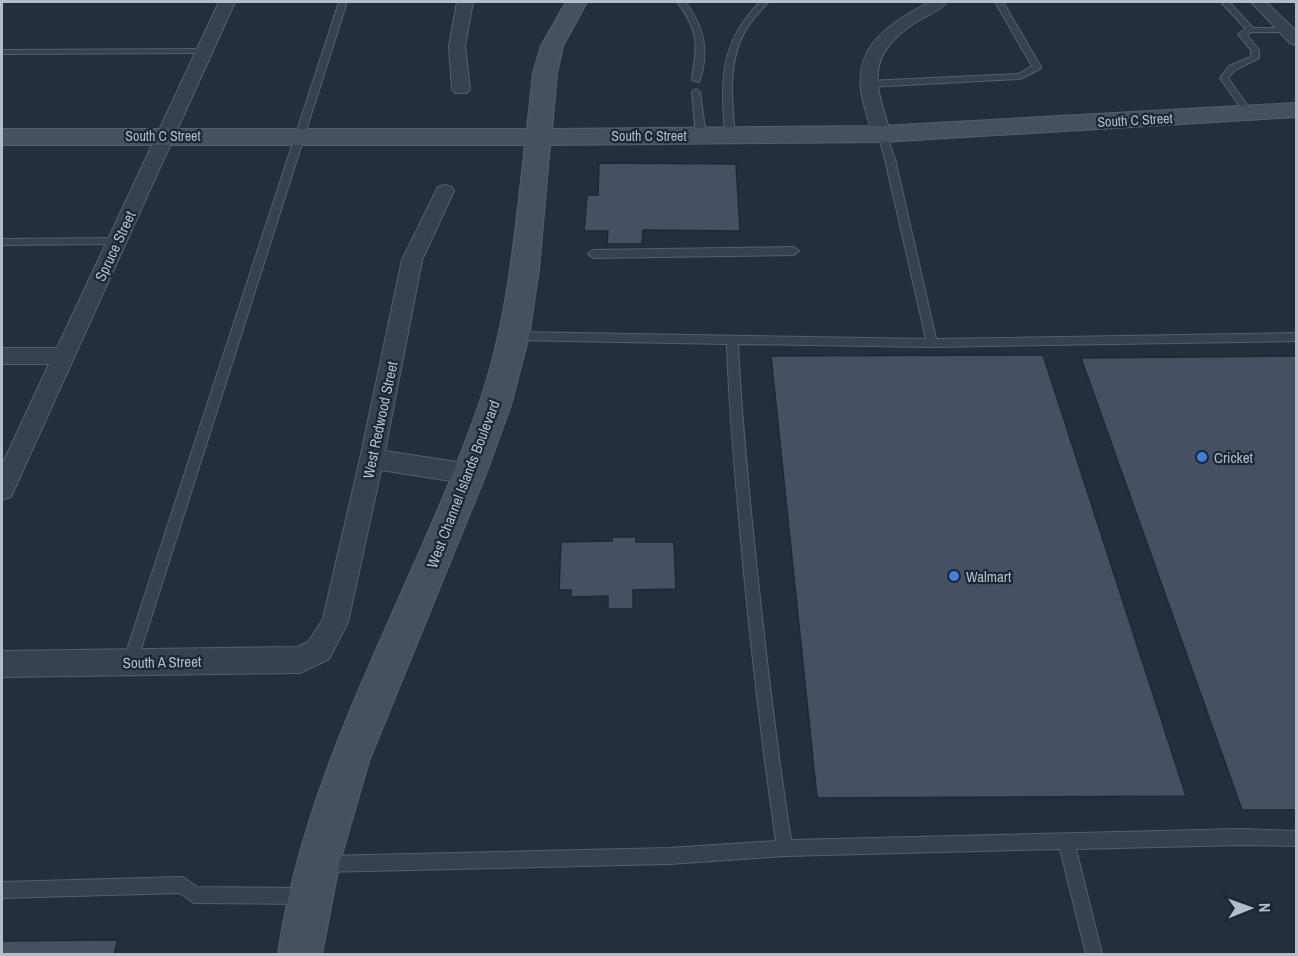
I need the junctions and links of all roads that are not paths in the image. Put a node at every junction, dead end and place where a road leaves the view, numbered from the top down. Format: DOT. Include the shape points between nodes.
graph roads {
  1 [pos="227,2"];
  2 [pos="343,2"];
  3 [pos="465,2"];
  4 [pos="576,2"];
  5 [pos="681,2"];
  6 [pos="764,2"];
  7 [pos="939,2"];
  8 [pos="999,2"];
  9 [pos="1226,2"];
  10 [pos="1258,2"];
  11 [pos="1251,30"];
  12 [pos="1292,35"];
  13 [pos="206,51"];
  14 [pos="2,52"];
  15 [pos="696,80"];
  16 [pos="868,84"];
  17 [pos="461,89"];
  18 [pos="696,92"];
  19 [pos="1296,110"];
  20 [pos="1249,113"];
  21 [pos="882,134"];
  22 [pos="166,136"];
  23 [pos="299,136"];
  24 [pos="537,136"];
  25 [pos="700,136"];
  26 [pos="730,136"];
  27 [pos="2,137"];
  28 [pos="445,191"];
  29 [pos="117,241"];
  30 [pos="2,242"];
  31 [pos="794,251"];
  32 [pos="593,255"];
  33 [pos="514,336"];
  34 [pos="1296,337"];
  35 [pos="732,340"];
  36 [pos="932,343"];
  37 [pos="2,356"];
  38 [pos="65,356"];
  39 [pos="372,459"];
  40 [pos="470,474"];
  41 [pos="2,490"];
  42 [pos="319,650"];
  43 [pos="129,662"];
  44 [pos="2,664"];
  45 [pos="1296,839"];
  46 [pos="1066,841"];
  47 [pos="785,848"];
  48 [pos="314,880"];
  49 [pos="2,890"];
  50 [pos="300,954"];
  51 [pos="1094,954"];
  1 -- 13 [label="street, Spruce Street"];
  2 -- 23 [label="lane"];
  3 -- 17 [label="street" via="457,46"];
  4 -- 24 [label="street, West Channel Islands Boulevard" via="552,46"];
  5 -- 15 [label="lane" via="693,16 702,39"];
  6 -- 26 [label="lane" via="736,38 729,58 726,82"];
  7 -- 16 [label="street" via="904,22 886,38 873,54"];
  8 -- 16 [label="lane" via="1037,67 1020,76"];
  9 -- 11 [label="lane"];
  10 -- 12 [label="street"];
  11 -- 12 [label="lane"];
  11 -- 20 [label="lane" via="1242,34 1255,50 1255,58 1232,68 1224,78"];
  13 -- 14 [label="lane"];
  13 -- 22 [label="street, Spruce Street"];
  16 -- 21 [label="street"];
  18 -- 25 [label="lane"];
  19 -- 20 [label="street, South C Street"];
  20 -- 21 [label="street, South C Street"];
  21 -- 26 [label="street, South C Street"];
  21 -- 36 [label="lane"];
  22 -- 23 [label="street, South C Street"];
  22 -- 27 [label="street, South C Street"];
  22 -- 29 [label="street, Spruce Street"];
  23 -- 24 [label="street, South C Street"];
  23 -- 43 [label="lane"];
  24 -- 25 [label="street, South C Street"];
  24 -- 33 [label="street, West Channel Islands Boulevard" via="525,269"];
  25 -- 26 [label="street, South C Street"];
  28 -- 39 [label="street, West Redwood Street" via="412,260"];
  29 -- 30 [label="lane"];
  29 -- 38 [label="street, Spruce Street"];
  31 -- 32 [label="lane"];
  33 -- 35 [label="lane"];
  33 -- 40 [label="street, West Channel Islands Boulevard"];
  34 -- 36 [label="lane"];
  35 -- 36 [label="lane"];
  35 -- 47 [label="lane" via="758,649"];
  37 -- 38 [label="street"];
  38 -- 41 [label="street, Spruce Street"];
  39 -- 40 [label="street"];
  39 -- 42 [label="street, West Redwood Street" via="335,622"];
  40 -- 48 [label="street, West Channel Islands Boulevard" via="349,761"];
  42 -- 43 [label="street, South A Street" via="300,660"];
  43 -- 44 [label="street, South A Street"];
  45 -- 46 [label="lane"];
  46 -- 47 [label="lane"];
  46 -- 51 [label="lane"];
  47 -- 48 [label="lane"];
  48 -- 49 [label="lane" via="194,895 183,885"];
  48 -- 50 [label="street, West Channel Islands Boulevard"];
}
